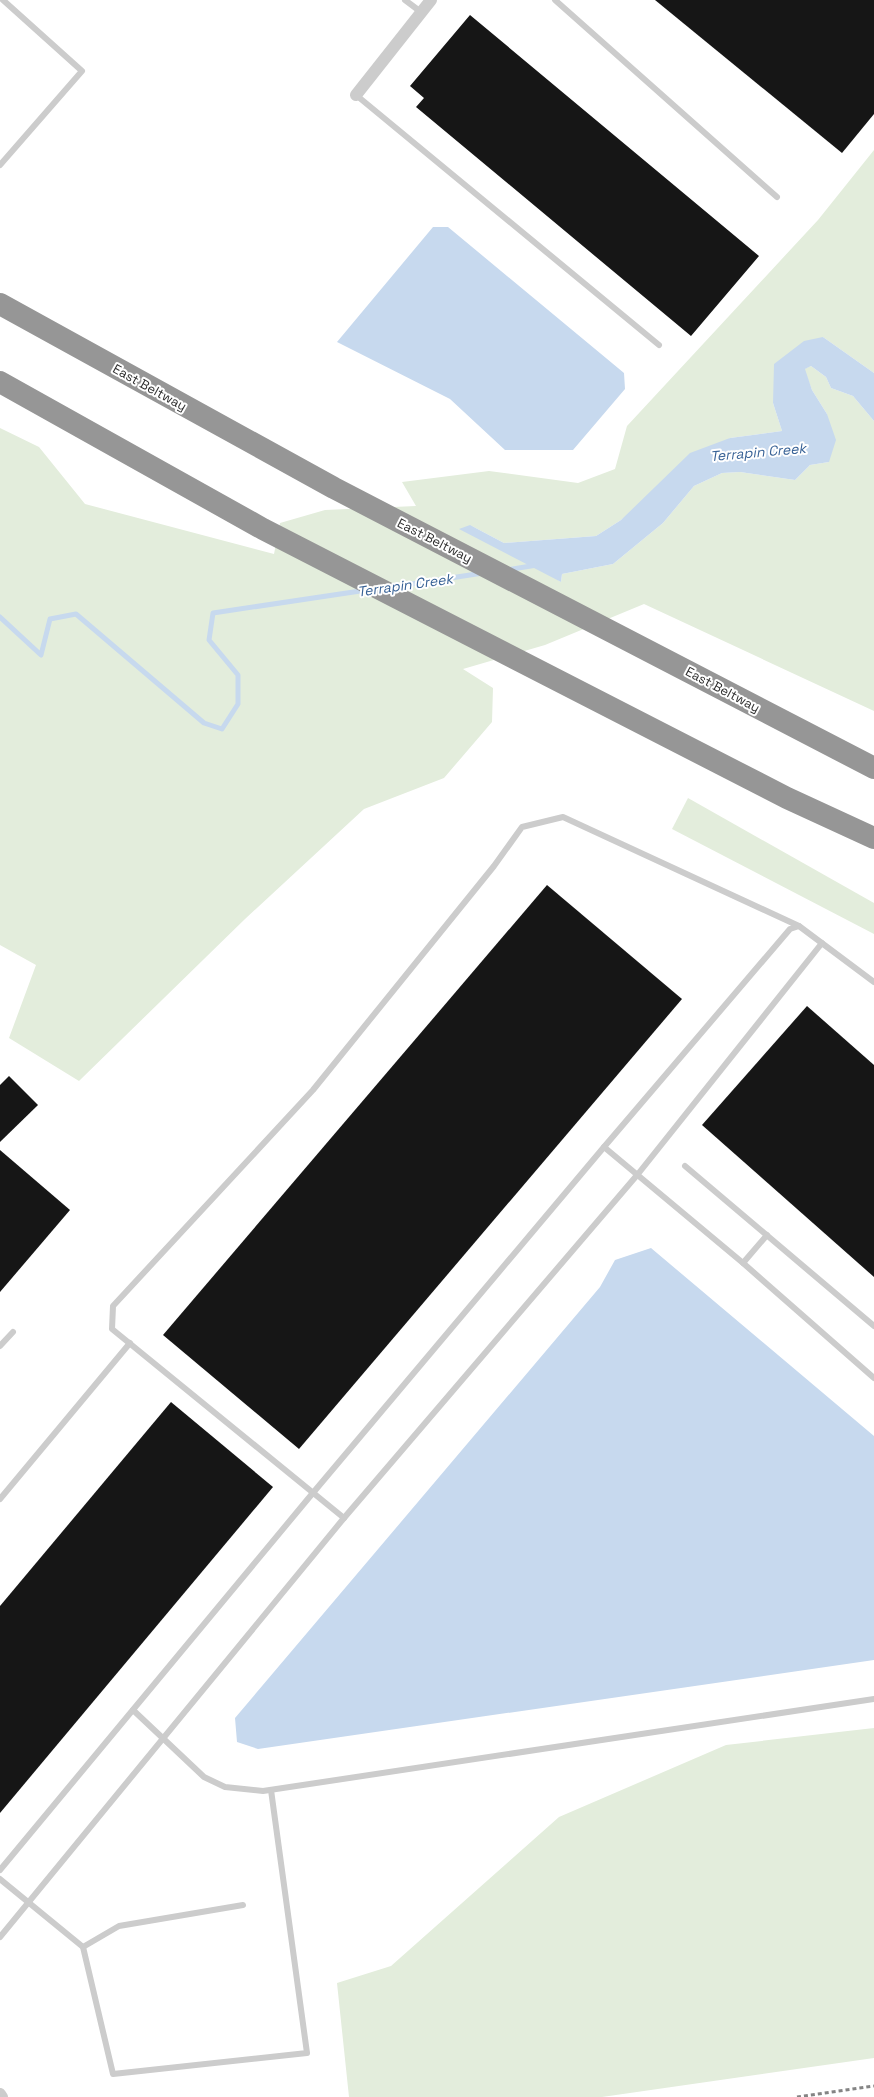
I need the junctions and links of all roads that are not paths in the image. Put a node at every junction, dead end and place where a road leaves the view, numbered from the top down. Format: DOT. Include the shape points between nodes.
graph roads {
  1 [pos="3,0"];
  2 [pos="405,0"];
  3 [pos="431,0"];
  4 [pos="555,0"];
  5 [pos="421,12"];
  6 [pos="356,95"];
  7 [pos="0,166"];
  8 [pos="777,197"];
  9 [pos="0,304"];
  10 [pos="659,346"];
  11 [pos="0,382"];
  12 [pos="874,768"];
  13 [pos="787,798"];
  14 [pos="874,838"];
  15 [pos="874,850"];
  16 [pos="799,926"];
  17 [pos="822,943"];
  18 [pos="874,982"];
  19 [pos="604,1147"];
  20 [pos="686,1166"];
  21 [pos="638,1174"];
  22 [pos="767,1235"];
  23 [pos="743,1263"];
  24 [pos="874,1326"];
  25 [pos="13,1332"];
  26 [pos="130,1343"];
  27 [pos="0,1346"];
  28 [pos="874,1378"];
  29 [pos="312,1494"];
  30 [pos="0,1499"];
  31 [pos="344,1518"];
  32 [pos="874,1699"];
  33 [pos="133,1710"];
  34 [pos="163,1738"];
  35 [pos="271,1790"];
  36 [pos="0,1870"];
  37 [pos="0,1879"];
  38 [pos="29,1903"];
  39 [pos="243,1905"];
  40 [pos="0,1937"];
  41 [pos="83,1946"];
  42 [pos="0,2094"];
  43 [pos="2,2097"];
  1 -- 7 [label="lane" via="82,72"];
  2 -- 5 [label="lane"];
  3 -- 5 [label="street"];
  4 -- 8 [label="lane"];
  5 -- 6 [label="street"];
  6 -- 10 [label="lane"];
  9 -- 12 [label="highway, East Beltway" via="334,488"];
  11 -- 13 [label="highway" via="263,529"];
  13 -- 14 [label="highway"];
  13 -- 15 [label="highway"];
  16 -- 17 [label="lane"];
  16 -- 19 [label="lane" via="790,930"];
  16 -- 26 [label="lane" via="563,817 522,827 494,866 313,1090 113,1306 112,1329"];
  17 -- 18 [label="lane"];
  17 -- 21 [label="lane"];
  19 -- 21 [label="lane"];
  19 -- 29 [label="lane"];
  20 -- 22 [label="lane"];
  21 -- 23 [label="lane"];
  21 -- 31 [label="lane"];
  22 -- 23 [label="lane"];
  22 -- 24 [label="lane"];
  23 -- 28 [label="lane"];
  25 -- 27 [label="lane"];
  26 -- 29 [label="lane"];
  26 -- 30 [label="lane"];
  29 -- 31 [label="lane"];
  29 -- 33 [label="lane"];
  31 -- 34 [label="lane"];
  32 -- 35 [label="lane"];
  33 -- 34 [label="lane"];
  33 -- 36 [label="lane"];
  34 -- 35 [label="lane" via="204,1778 225,1787"];
  34 -- 38 [label="lane"];
  35 -- 41 [label="lane" via="307,2053 113,2074"];
  37 -- 38 [label="lane"];
  38 -- 40 [label="lane"];
  38 -- 41 [label="lane"];
  39 -- 41 [label="lane" via="119,1926"];
  42 -- 43 [label="street"];
}
